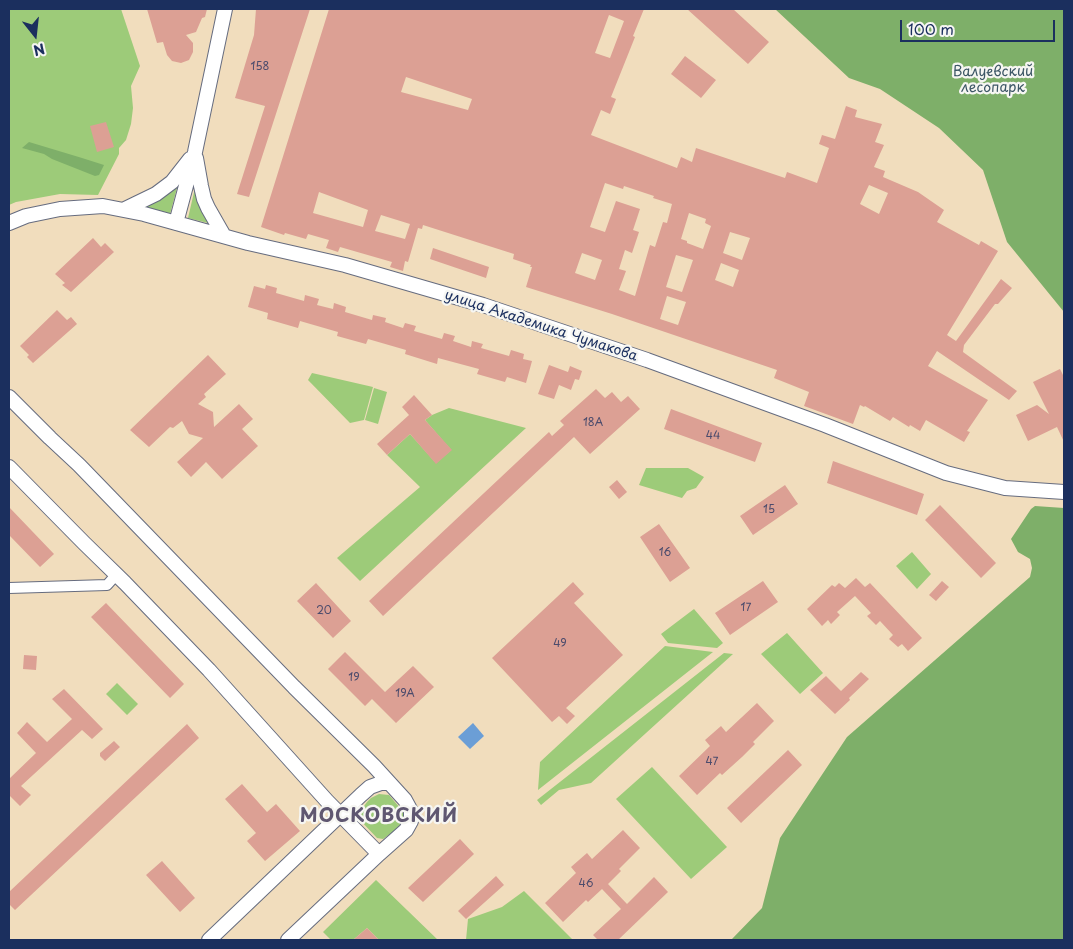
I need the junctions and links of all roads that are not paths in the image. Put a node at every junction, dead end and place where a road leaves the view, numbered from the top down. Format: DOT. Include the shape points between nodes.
graph roads {
  1 [pos="225,9"];
  2 [pos="195,152"];
  3 [pos="125,210"];
  4 [pos="9,223"];
  5 [pos="176,223"];
  6 [pos="224,236"];
  7 [pos="9,397"];
  8 [pos="9,467"];
  9 [pos="1064,492"];
  10 [pos="116,575"];
  11 [pos="9,588"];
  12 [pos="389,783"];
  13 [pos="341,814"];
  14 [pos="379,854"];
  15 [pos="209,940"];
  16 [pos="288,940"];
  1 -- 2 [label="street"];
  2 -- 3 [label="street" via="172,182"];
  2 -- 5 [label="street"];
  2 -- 6 [label="street" via="204,199"];
  3 -- 4 [label="street, улица Академика Чумакова" via="103,206 60,209"];
  3 -- 5 [label="street, улица Академика Чумакова"];
  5 -- 6 [label="street, улица Академика Чумакова"];
  6 -- 9 [label="street, улица Академика Чумакова" via="345,265 505,312 647,360 946,473 1005,488"];
  7 -- 12 [label="street"];
  8 -- 10 [label="street"];
  10 -- 11 [label="street" via="107,585"];
  10 -- 13 [label="street" via="209,670"];
  12 -- 13 [label="street" via="381,782 370,787"];
  12 -- 14 [label="street" via="405,800 411,811 411,821 406,830"];
  13 -- 14 [label="street"];
  13 -- 15 [label="street"];
  14 -- 16 [label="street"];
}
